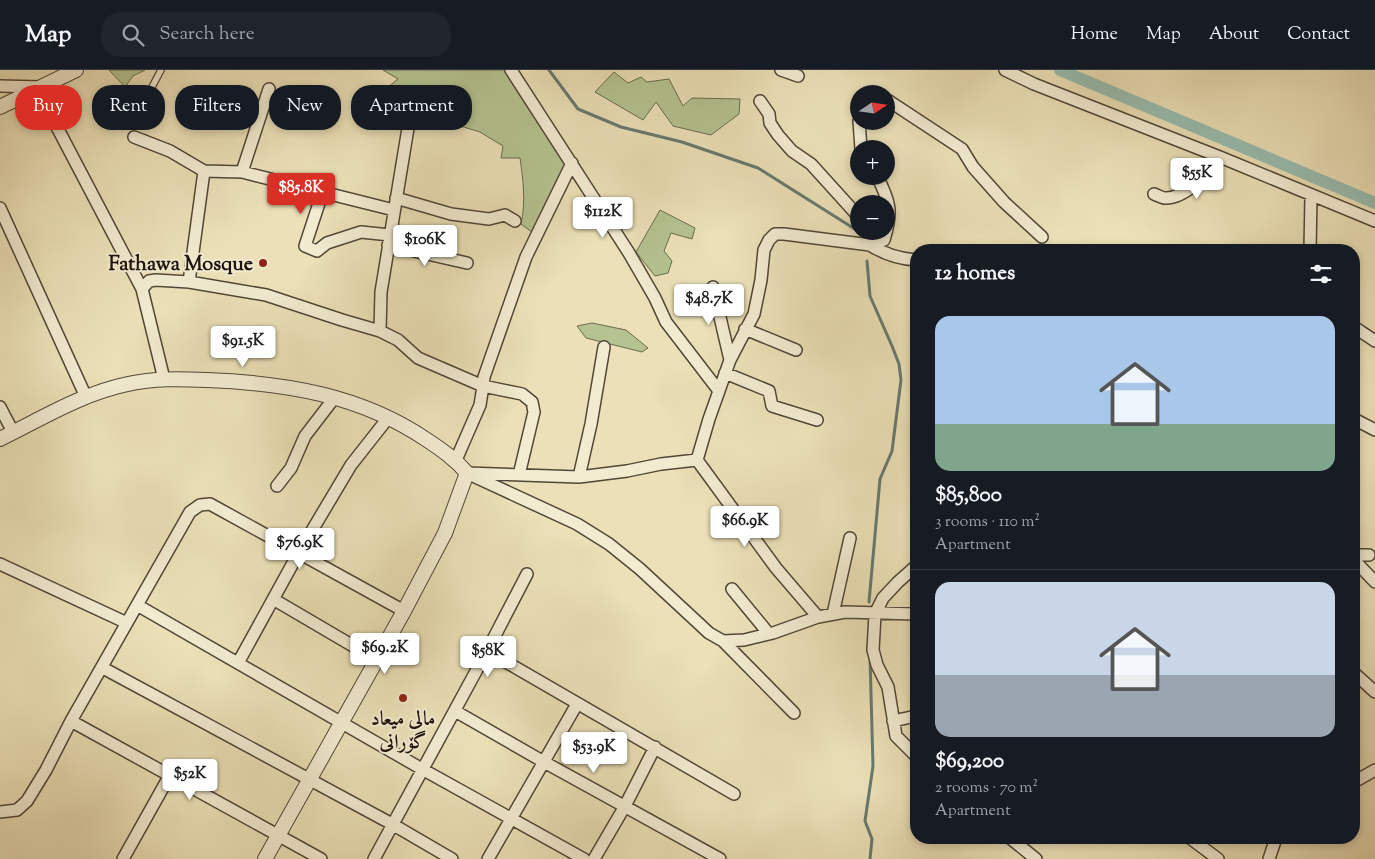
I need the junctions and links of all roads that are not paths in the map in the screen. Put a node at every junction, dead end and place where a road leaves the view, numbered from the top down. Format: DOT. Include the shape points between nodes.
graph roads {
  1 [pos="76,70"];
  2 [pos="160,70"];
  3 [pos="511,70"];
  4 [pos="781,70"];
  5 [pos="1005,70"];
  6 [pos="798,76"];
  7 [pos="45,85"];
  8 [pos="153,85"];
  9 [pos="0,86"];
  10 [pos="15,87"];
  11 [pos="269,89"];
  12 [pos="15,100"];
  13 [pos="760,101"];
  14 [pos="895,105"];
  15 [pos="0,107"];
  16 [pos="61,130"];
  17 [pos="407,130"];
  18 [pos="134,137"];
  19 [pos="1220,157"];
  20 [pos="572,163"];
  21 [pos="204,171"];
  22 [pos="242,172"];
  23 [pos="880,185"];
  24 [pos="323,191"];
  25 [pos="1154,194"];
  26 [pos="1311,196"];
  27 [pos="396,198"];
  28 [pos="850,207"];
  29 [pos="0,208"];
  30 [pos="394,210"];
  31 [pos="515,221"];
  32 [pos="1375,221"];
  33 [pos="1042,237"];
  34 [pos="389,240"];
  35 [pos="871,240"];
  36 [pos="871,244"];
  37 [pos="1310,244"];
  38 [pos="910,260"];
  39 [pos="467,263"];
  40 [pos="189,282"];
  41 [pos="713,287"];
  42 [pos="142,288"];
  43 [pos="745,329"];
  44 [pos="380,330"];
  45 [pos="1360,331"];
  46 [pos="1375,341"];
  47 [pos="604,347"];
  48 [pos="796,350"];
  49 [pos="730,360"];
  50 [pos="725,373"];
  51 [pos="164,379"];
  52 [pos="483,386"];
  53 [pos="719,391"];
  54 [pos="86,397"];
  55 [pos="335,397"];
  56 [pos="0,406"];
  57 [pos="388,418"];
  58 [pos="817,420"];
  59 [pos="1360,421"];
  60 [pos="1375,430"];
  61 [pos="13,432"];
  62 [pos="0,439"];
  63 [pos="456,460"];
  64 [pos="697,460"];
  65 [pos="467,473"];
  66 [pos="518,475"];
  67 [pos="579,477"];
  68 [pos="277,486"];
  69 [pos="850,538"];
  70 [pos="298,554"];
  71 [pos="0,564"];
  72 [pos="1360,566"];
  73 [pos="910,571"];
  74 [pos="528,574"];
  75 [pos="1375,582"];
  76 [pos="732,589"];
  77 [pos="273,599"];
  78 [pos="137,605"];
  79 [pos="404,611"];
  80 [pos="871,613"];
  81 [pos="832,614"];
  82 [pos="910,614"];
  83 [pos="818,617"];
  84 [pos="127,623"];
  85 [pos="769,634"];
  86 [pos="723,641"];
  87 [pos="487,651"];
  88 [pos="377,660"];
  89 [pos="238,663"];
  90 [pos="103,668"];
  91 [pos="1360,678"];
  92 [pos="1375,692"];
  93 [pos="577,704"];
  94 [pos="455,711"];
  95 [pos="794,713"];
  96 [pos="910,717"];
  97 [pos="71,721"];
  98 [pos="893,721"];
  99 [pos="343,723"];
  100 [pos="656,748"];
  101 [pos="910,750"];
  102 [pos="544,762"];
  103 [pos="422,769"];
  104 [pos="1375,770"];
  105 [pos="170,775"];
  106 [pos="309,779"];
  107 [pos="1360,779"];
  108 [pos="734,794"];
  109 [pos="625,806"];
  110 [pos="0,812"];
  111 [pos="510,819"];
  112 [pos="392,824"];
  113 [pos="279,835"];
  114 [pos="1016,844"];
  115 [pos="1198,844"];
  116 [pos="1274,844"];
  117 [pos="1031,858"];
  118 [pos="124,859"];
  119 [pos="265,859"];
  120 [pos="321,859"];
  121 [pos="374,859"];
  122 [pos="452,859"];
  123 [pos="488,859"];
  124 [pos="584,859"];
  125 [pos="594,859"];
  126 [pos="720,859"];
  127 [pos="1218,859"];
  128 [pos="1269,859"];
  1 -- 7 [label="street"];
  2 -- 8 [label="lane"];
  3 -- 20 [label="street"];
  4 -- 6 [label="street"];
  5 -- 19 [label="street"];
  9 -- 10 [label="street"];
  11 -- 22 [label="street"];
  12 -- 15 [label="street"];
  13 -- 28 [label="street" via="778,135 792,151 811,164"];
  14 -- 33 [label="street" via="962,149 973,167 1004,202"];
  16 -- 42 [label="street"];
  17 -- 27 [label="street"];
  18 -- 21 [label="street" via="170,151"];
  19 -- 25 [label="street" via="1213,168 1180,194 1165,198"];
  19 -- 26 [label="street"];
  20 -- 52 [label="street" via="526,257"];
  20 -- 53 [label="street" via="629,253 666,322"];
  21 -- 22 [label="street"];
  21 -- 40 [label="street"];
  22 -- 24 [label="street"];
  23 -- 36 [label="street" via="889,204 890,221 884,240"];
  24 -- 30 [label="street"];
  24 -- 34 [label="street" via="305,246 317,251 327,243 361,232"];
  26 -- 32 [label="street"];
  26 -- 37 [label="street"];
  27 -- 30 [label="street"];
  27 -- 31 [label="street" via="451,214 489,219 506,215"];
  29 -- 54 [label="street"];
  30 -- 34 [label="street"];
  34 -- 39 [label="street"];
  34 -- 44 [label="street" via="381,292"];
  35 -- 36 [label="street"];
  36 -- 38 [label="street"];
  36 -- 43 [label="street" via="793,234 772,236 764,250 754,314"];
  40 -- 42 [label="street" via="156,280 149,281"];
  40 -- 44 [label="street" via="266,295"];
  41 -- 49 [label="street"];
  42 -- 51 [label="street"];
  43 -- 48 [label="street"];
  43 -- 49 [label="street"];
  44 -- 52 [label="street" via="398,340 418,358"];
  45 -- 46 [label="street"];
  47 -- 67 [label="street"];
  49 -- 50 [label="street"];
  50 -- 53 [label="street"];
  50 -- 58 [label="street" via="769,391 772,406"];
  51 -- 54 [label="street" via="127,384"];
  51 -- 55 [label="street" via="274,386"];
  52 -- 63 [label="street" via="480,405"];
  52 -- 66 [label="street" via="522,394 532,402 534,412"];
  53 -- 64 [label="street"];
  54 -- 61 [label="street"];
  55 -- 57 [label="street"];
  55 -- 68 [label="street" via="305,436 291,468"];
  56 -- 61 [label="street"];
  57 -- 63 [label="street" via="404,424"];
  57 -- 70 [label="street" via="351,465"];
  59 -- 60 [label="street"];
  61 -- 62 [label="street"];
  63 -- 65 [label="street"];
  64 -- 67 [label="street"];
  64 -- 83 [label="street" via="776,568"];
  65 -- 66 [label="street"];
  65 -- 79 [label="street" via="445,533"];
  65 -- 86 [label="street" via="576,524 609,544 640,568 709,633"];
  66 -- 67 [label="street"];
  69 -- 81 [label="street"];
  70 -- 77 [label="street"];
  70 -- 78 [label="street" via="210,504 200,504 190,512"];
  70 -- 79 [label="street"];
  71 -- 84 [label="street"];
  72 -- 75 [label="street"];
  73 -- 80 [label="street"];
  74 -- 87 [label="street"];
  76 -- 85 [label="street"];
  77 -- 88 [label="street"];
  77 -- 89 [label="street"];
  78 -- 84 [label="street"];
  78 -- 89 [label="street"];
  79 -- 88 [label="street"];
  80 -- 81 [label="street"];
  80 -- 82 [label="street"];
  80 -- 98 [label="street" via="873,650 888,687"];
  81 -- 83 [label="street"];
  83 -- 85 [label="street"];
  84 -- 90 [label="street"];
  85 -- 86 [label="street"];
  86 -- 95 [label="street"];
  87 -- 93 [label="street"];
  87 -- 94 [label="street"];
  88 -- 99 [label="street"];
  89 -- 99 [label="street"];
  90 -- 97 [label="street"];
  90 -- 106 [label="street"];
  91 -- 92 [label="street"];
  93 -- 100 [label="street"];
  93 -- 102 [label="street"];
  94 -- 102 [label="street"];
  94 -- 103 [label="street"];
  96 -- 98 [label="street"];
  97 -- 105 [label="street"];
  97 -- 110 [label="street" via="26,801 17,810"];
  98 -- 101 [label="street" via="896,736"];
  99 -- 103 [label="street"];
  99 -- 106 [label="street"];
  100 -- 108 [label="street"];
  100 -- 109 [label="street"];
  102 -- 109 [label="street"];
  102 -- 111 [label="street"];
  103 -- 111 [label="street"];
  103 -- 112 [label="street"];
  104 -- 107 [label="street"];
  105 -- 113 [label="street"];
  105 -- 118 [label="street"];
  106 -- 112 [label="street"];
  106 -- 113 [label="street"];
  109 -- 125 [label="street"];
  109 -- 126 [label="street"];
  111 -- 123 [label="street"];
  111 -- 124 [label="street"];
  112 -- 121 [label="street"];
  112 -- 122 [label="street"];
  113 -- 119 [label="street"];
  113 -- 120 [label="street"];
  114 -- 117 [label="street"];
  115 -- 127 [label="street"];
  116 -- 128 [label="street"];
}
